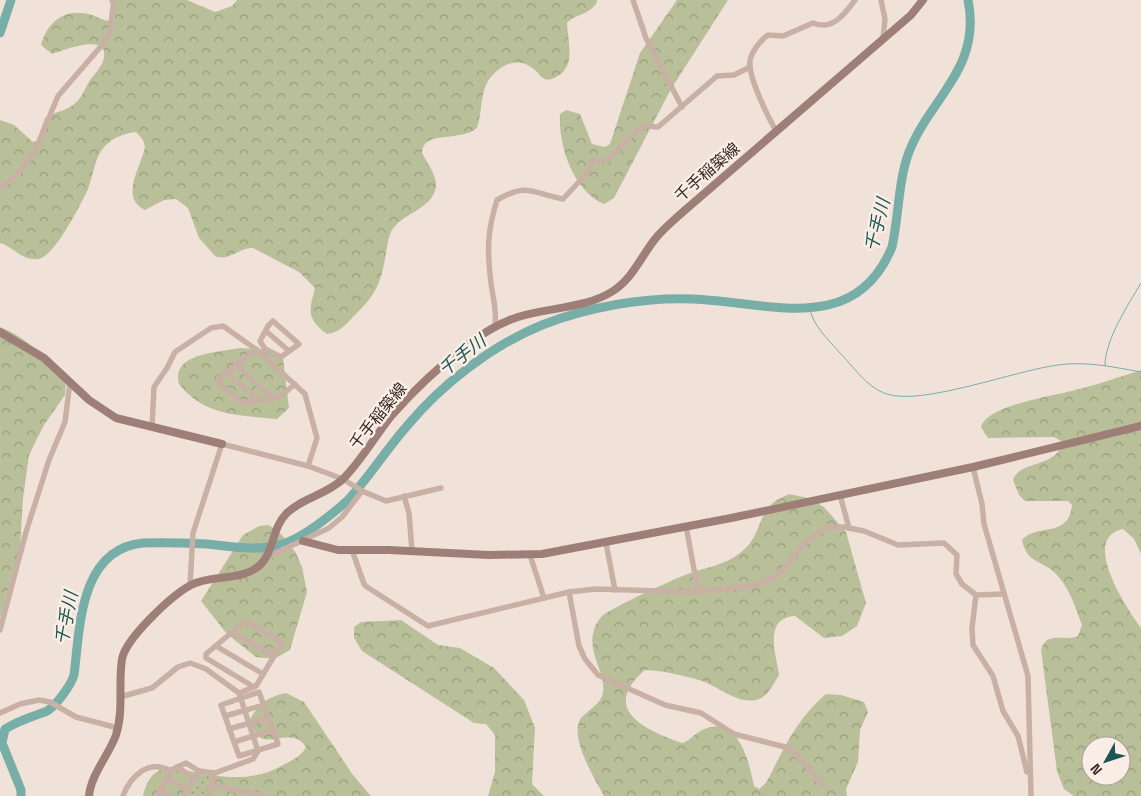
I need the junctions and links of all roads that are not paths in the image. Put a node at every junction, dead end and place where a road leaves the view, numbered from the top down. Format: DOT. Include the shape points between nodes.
graph roads {
  1 [pos="114,0"];
  2 [pos="633,0"];
  3 [pos="855,0"];
  4 [pos="882,0"];
  5 [pos="923,0"];
  6 [pos="883,39"];
  7 [pos="750,67"];
  8 [pos="682,106"];
  9 [pos="776,131"];
  10 [pos="0,188"];
  11 [pos="495,326"];
  12 [pos="266,330"];
  13 [pos="0,332"];
  14 [pos="261,351"];
  15 [pos="289,351"];
  16 [pos="236,365"];
  17 [pos="226,372"];
  18 [pos="70,382"];
  19 [pos="295,384"];
  20 [pos="273,398"];
  21 [pos="259,400"];
  22 [pos="1141,426"];
  23 [pos="152,427"];
  24 [pos="222,444"];
  25 [pos="308,466"];
  26 [pos="973,467"];
  27 [pos="345,480"];
  28 [pos="441,488"];
  29 [pos="361,491"];
  30 [pos="840,495"];
  31 [pos="404,496"];
  32 [pos="686,526"];
  33 [pos="849,528"];
  34 [pos="304,541"];
  35 [pos="606,543"];
  36 [pos="352,550"];
  37 [pos="412,551"];
  38 [pos="267,555"];
  39 [pos="530,555"];
  40 [pos="190,586"];
  41 [pos="615,590"];
  42 [pos="698,591"];
  43 [pos="569,592"];
  44 [pos="1004,594"];
  45 [pos="976,595"];
  46 [pos="544,598"];
  47 [pos="0,630"];
  48 [pos="233,633"];
  49 [pos="216,646"];
  50 [pos="274,656"];
  51 [pos="263,674"];
  52 [pos="254,687"];
  53 [pos="239,695"];
  54 [pos="120,696"];
  55 [pos="264,704"];
  56 [pos="245,710"];
  57 [pos="0,713"];
  58 [pos="225,716"];
  59 [pos="268,718"];
  60 [pos="249,723"];
  61 [pos="118,728"];
  62 [pos="229,729"];
  63 [pos="273,730"];
  64 [pos="254,736"];
  65 [pos="234,742"];
  66 [pos="258,751"];
  67 [pos="174,769"];
  68 [pos="199,771"];
  69 [pos="215,773"];
  70 [pos="167,778"];
  71 [pos="194,778"];
  72 [pos="1030,784"];
  73 [pos="212,785"];
  74 [pos="822,785"];
  75 [pos="228,788"];
  76 [pos="188,790"];
  77 [pos="158,793"];
  78 [pos="241,794"];
  79 [pos="89,796"];
  80 [pos="123,796"];
  81 [pos="170,796"];
  82 [pos="184,796"];
  83 [pos="208,796"];
  84 [pos="227,796"];
  85 [pos="264,796"];
  86 [pos="1031,796"];
  1 -- 10 [label="street" via="110,31 103,44 58,96 35,151 18,173"];
  2 -- 8 [label="street" via="646,38"];
  3 -- 7 [label="street" via="828,26 813,22 783,36 768,35 753,52"];
  4 -- 6 [label="street" via="885,19"];
  5 -- 6 [label="main road, 千手稲築線" via="911,16"];
  6 -- 9 [label="main road, 千手稲築線"];
  7 -- 8 [label="street" via="734,75 717,76"];
  7 -- 9 [label="street"];
  8 -- 11 [label="street" via="658,127 638,129 610,158 592,160 590,170 562,199 538,191 517,190 497,200 489,226 488,251"];
  9 -- 11 [label="main road, 千手稲築線" via="684,211 656,239 628,279 613,291 592,301 519,316"];
  11 -- 27 [label="main road, 千手稲築線" via="466,345 424,382 392,416"];
  12 -- 14 [label="street" via="260,342"];
  12 -- 15 [label="street"];
  12 -- 15 [label="street" via="271,322 276,322 298,342"];
  13 -- 18 [label="main road" via="29,347"];
  14 -- 15 [label="street" via="278,357"];
  14 -- 16 [label="street"];
  14 -- 19 [label="street"];
  14 -- 23 [label="street" via="223,326 211,328 175,352 154,387"];
  16 -- 17 [label="street"];
  16 -- 20 [label="street"];
  17 -- 21 [label="street"];
  17 -- 21 [label="street" via="218,380 241,402"];
  18 -- 23 [label="main road" via="110,414"];
  18 -- 47 [label="street" via="65,422 26,532"];
  19 -- 20 [label="street" via="281,396"];
  19 -- 25 [label="street" via="308,399 308,413 317,438"];
  20 -- 21 [label="street"];
  22 -- 26 [label="main road"];
  23 -- 24 [label="main road"];
  24 -- 25 [label="street"];
  24 -- 40 [label="street" via="192,537"];
  25 -- 27 [label="street"];
  26 -- 30 [label="main road"];
  26 -- 44 [label="street" via="984,524"];
  27 -- 29 [label="street"];
  27 -- 38 [label="main road, 千手稲築線" via="292,508 275,532"];
  28 -- 31 [label="street"];
  29 -- 31 [label="street" via="386,501"];
  29 -- 34 [label="street" via="337,522"];
  30 -- 32 [label="main road"];
  30 -- 33 [label="street"];
  31 -- 37 [label="street" via="409,513"];
  32 -- 35 [label="main road"];
  32 -- 42 [label="street"];
  33 -- 42 [label="street" via="820,530 806,541 786,567 762,583"];
  33 -- 45 [label="street" via="898,546 944,543 957,555 958,580"];
  34 -- 36 [label="main road" via="338,550"];
  34 -- 38 [label="street"];
  35 -- 39 [label="main road"];
  35 -- 41 [label="street"];
  36 -- 37 [label="main road"];
  36 -- 46 [label="street" via="364,584 428,626"];
  37 -- 39 [label="main road"];
  38 -- 40 [label="main road" via="259,566 243,574"];
  39 -- 46 [label="street"];
  40 -- 54 [label="main road" via="131,638 122,658"];
  41 -- 42 [label="street"];
  41 -- 43 [label="street"];
  43 -- 46 [label="street"];
  43 -- 74 [label="street" via="579,646 598,675 665,705 701,713 734,734 789,748"];
  44 -- 45 [label="street"];
  44 -- 72 [label="street" via="1028,676"];
  45 -- 72 [label="street" via="972,628 974,645 993,676 1003,711 1018,736"];
  48 -- 49 [label="street"];
  48 -- 50 [label="street"];
  48 -- 50 [label="street" via="242,623 250,623 282,643"];
  49 -- 51 [label="street"];
  49 -- 52 [label="street" via="206,654 206,658"];
  50 -- 51 [label="street"];
  51 -- 52 [label="street"];
  52 -- 53 [label="street"];
  53 -- 54 [label="street" via="206,669 190,663 152,688"];
  53 -- 55 [label="street" via="259,692"];
  53 -- 56 [label="street"];
  53 -- 58 [label="street" via="220,705"];
  54 -- 61 [label="main road"];
  55 -- 56 [label="street"];
  55 -- 59 [label="street"];
  56 -- 58 [label="street"];
  56 -- 60 [label="street"];
  57 -- 61 [label="street" via="33,700 50,702 76,717"];
  58 -- 62 [label="street"];
  59 -- 60 [label="street"];
  59 -- 63 [label="street"];
  60 -- 62 [label="street"];
  60 -- 64 [label="street"];
  61 -- 79 [label="main road"];
  62 -- 65 [label="street"];
  63 -- 64 [label="street"];
  63 -- 66 [label="street" via="278,744"];
  64 -- 65 [label="street"];
  64 -- 66 [label="street"];
  65 -- 66 [label="street" via="239,756"];
  66 -- 69 [label="street" via="252,759"];
  67 -- 68 [label="street" via="189,764"];
  67 -- 70 [label="street"];
  67 -- 71 [label="street"];
  67 -- 80 [label="street" via="159,765 144,768"];
  68 -- 69 [label="street"];
  68 -- 71 [label="street"];
  69 -- 73 [label="street"];
  70 -- 76 [label="street"];
  70 -- 77 [label="street"];
  71 -- 76 [label="street"];
  72 -- 86 [label="street"];
  73 -- 75 [label="street"];
  73 -- 83 [label="street"];
  75 -- 78 [label="street"];
  75 -- 84 [label="street"];
  76 -- 82 [label="street"];
  77 -- 81 [label="street"];
  78 -- 85 [label="street"];
}
